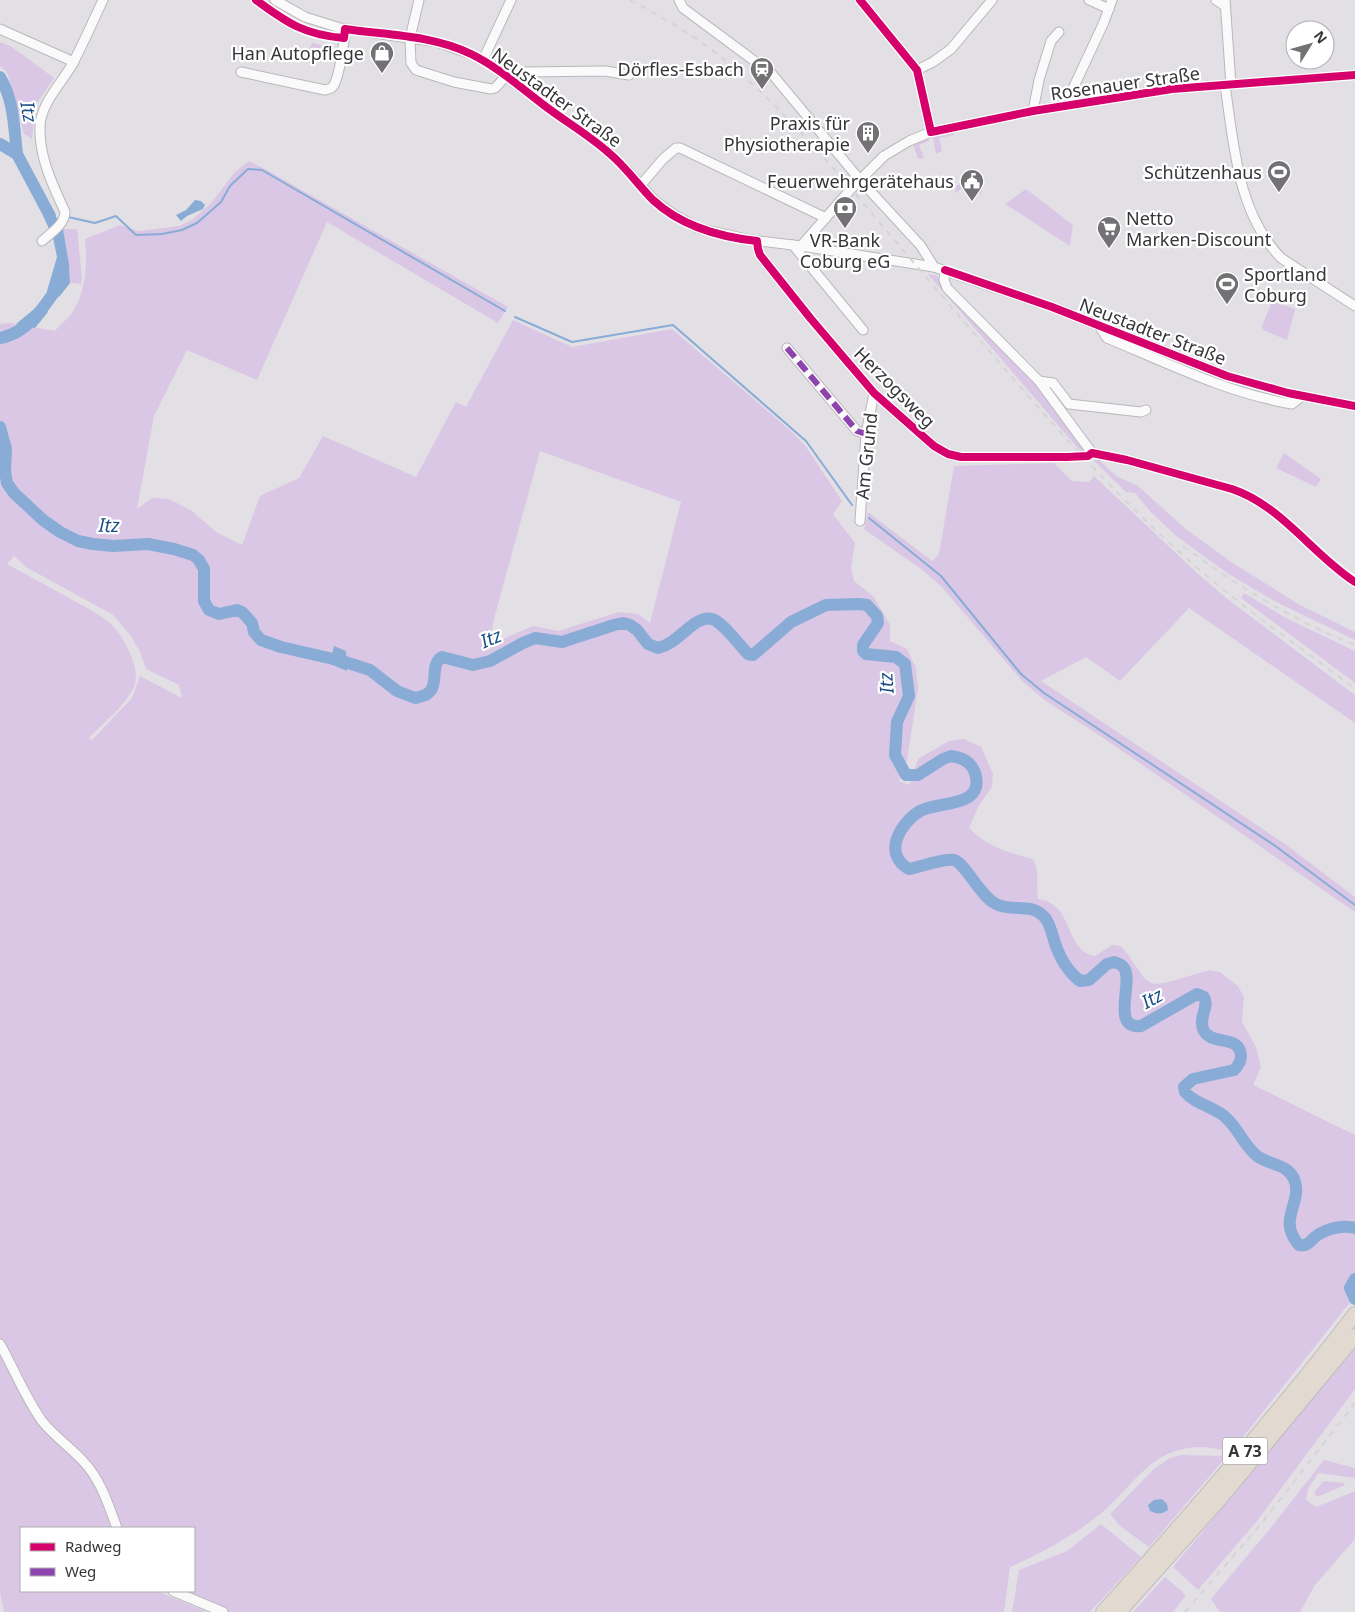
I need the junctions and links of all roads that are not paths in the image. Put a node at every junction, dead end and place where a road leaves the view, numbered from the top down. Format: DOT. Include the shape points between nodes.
graph roads {
  1 [pos="103,0"];
  2 [pos="275,0"];
  3 [pos="511,0"];
  4 [pos="860,0"];
  5 [pos="992,0"];
  6 [pos="1089,0"];
  7 [pos="1112,0"];
  8 [pos="1216,0"];
  9 [pos="418,1"];
  10 [pos="679,2"];
  11 [pos="1225,3"];
  12 [pos="1108,9"];
  13 [pos="0,29"];
  14 [pos="345,29"];
  15 [pos="1059,32"];
  16 [pos="410,38"];
  17 [pos="483,60"];
  18 [pos="74,62"];
  19 [pos="917,70"];
  20 [pos="241,72"];
  21 [pos="630,75"];
  22 [pos="1355,75"];
  23 [pos="509,79"];
  24 [pos="1228,85"];
  25 [pos="1071,104"];
  26 [pos="1033,111"];
  27 [pos="931,132"];
  28 [pos="860,180"];
  29 [pos="640,186"];
  30 [pos="826,218"];
  31 [pos="42,241"];
  32 [pos="757,241"];
  33 [pos="797,245"];
  34 [pos="934,267"];
  35 [pos="945,270"];
  36 [pos="1355,306"];
  37 [pos="863,330"];
  38 [pos="787,348"];
  39 [pos="1039,381"];
  40 [pos="874,392"];
  41 [pos="1355,406"];
  42 [pos="1146,410"];
  43 [pos="866,434"];
  44 [pos="1067,457"];
  45 [pos="1272,511"];
  46 [pos="860,521"];
  47 [pos="1355,1314"];
  48 [pos="1355,1336"];
  49 [pos="0,1344"];
  50 [pos="117,1527"];
  51 [pos="1133,1587"];
  52 [pos="175,1592"];
  53 [pos="223,1612"];
  54 [pos="1103,1612"];
  55 [pos="1119,1612"];
  1 -- 18 [label="street"];
  2 -- 14 [label="street, Neustadter Straße" via="305,17"];
  3 -- 17 [label="street"];
  4 -- 19 [label="street"];
  5 -- 19 [label="street" via="951,49"];
  6 -- 12 [label="street"];
  7 -- 12 [label="street"];
  8 -- 11 [label="street"];
  9 -- 16 [label="street"];
  10 -- 28 [label="street" via="772,74"];
  11 -- 24 [label="street"];
  12 -- 25 [label="street" via="1070,95"];
  13 -- 18 [label="street"];
  14 -- 16 [label="street, Neustadter Straße"];
  14 -- 20 [label="street" via="339,67 331,89"];
  15 -- 26 [label="street" via="1051,41"];
  16 -- 17 [label="street, Neustadter Straße" via="452,46"];
  16 -- 23 [label="street" via="411,63 422,73 491,89"];
  17 -- 23 [label="street, Neustadter Straße"];
  18 -- 31 [label="street" via="40,120 43,158 64,218"];
  19 -- 27 [label="street"];
  21 -- 23 [label="street" via="605,71 526,72"];
  22 -- 24 [label="street, Rosenauer Straße"];
  23 -- 29 [label="street, Neustadter Straße" via="597,142"];
  24 -- 25 [label="street, Rosenauer Straße" via="1172,89"];
  24 -- 36 [label="street" via="1236,163 1246,200 1263,234 1281,258"];
  25 -- 26 [label="street, Rosenauer Straße"];
  26 -- 27 [label="street, Rosenauer Straße"];
  27 -- 28 [label="street, Rosenauer Straße" via="894,148"];
  28 -- 30 [label="street, Rosenauer Straße"];
  28 -- 34 [label="street" via="921,246"];
  29 -- 30 [label="street" via="663,158 680,148"];
  29 -- 32 [label="street, Neustadter Straße" via="655,201 698,228"];
  30 -- 33 [label="street, Rosenauer Straße"];
  32 -- 33 [label="street, Neustadter Straße"];
  32 -- 40 [label="street, Herzogsweg" via="766,262"];
  33 -- 34 [label="street, Neustadter Straße"];
  33 -- 37 [label="street"];
  34 -- 35 [label="street, Neustadter Straße"];
  35 -- 39 [label="street" via="944,280 949,291"];
  35 -- 41 [label="street, Neustadter Straße" via="1227,376"];
  38 -- 43 [label="street" via="857,430"];
  39 -- 42 [label="street" via="1053,383 1070,404"];
  39 -- 45 [label="street" via="1092,453 1232,489 1262,502"];
  40 -- 43 [label="street, Am Grund"];
  40 -- 44 [label="street, Herzogsweg" via="934,446 948,454 961,457"];
  43 -- 46 [label="street, Am Grund"];
  47 -- 51 [label="highway, A 73"];
  48 -- 51 [label="highway, A 73" via="1218,1501"];
  49 -- 50 [label="street" via="42,1420 96,1477"];
  51 -- 54 [label="highway, A 73"];
  51 -- 55 [label="highway, A 73"];
  52 -- 53 [label="street"];
}
